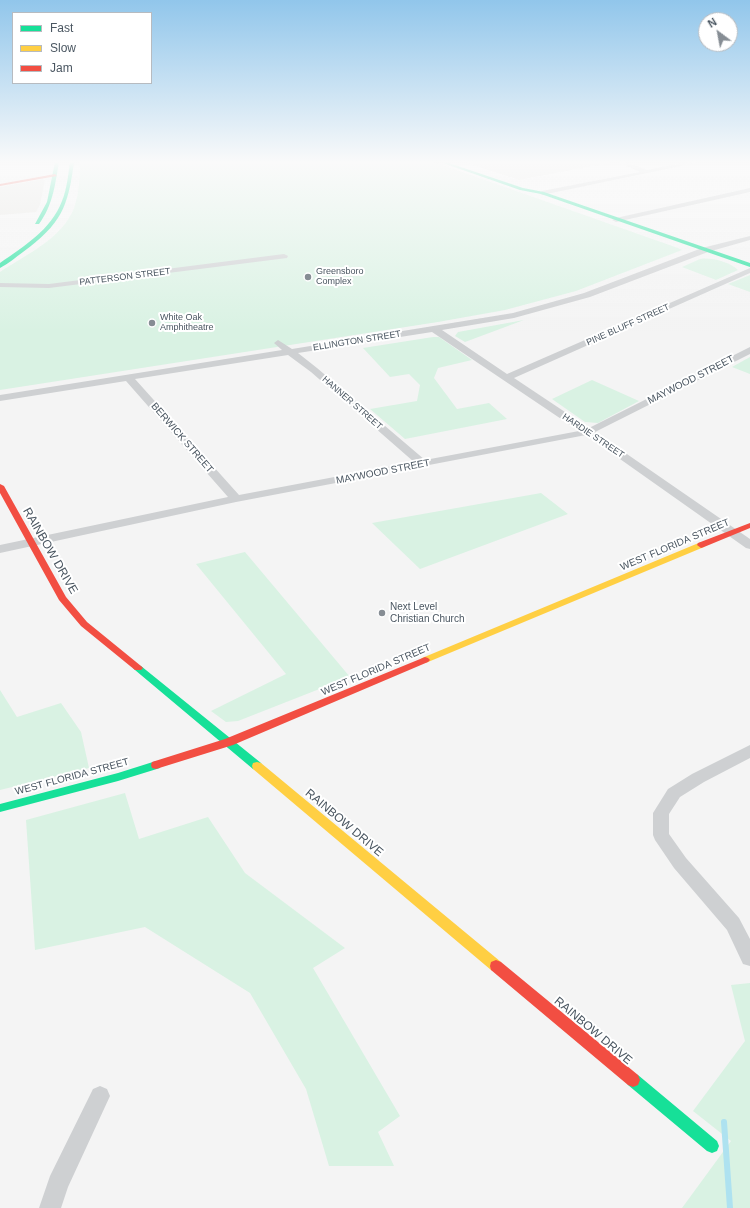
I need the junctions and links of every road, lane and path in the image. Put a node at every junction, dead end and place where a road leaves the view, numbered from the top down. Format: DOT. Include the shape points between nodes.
graph roads {
  1 [pos="40,218"];
  2 [pos="58,218"];
  3 [pos="612,218"];
  4 [pos="623,218"];
  5 [pos="616,220"];
  6 [pos="29,232"];
  7 [pos="750,238"];
  8 [pos="705,250"];
  9 [pos="284,256"];
  10 [pos="0,266"];
  11 [pos="750,266"];
  12 [pos="750,270"];
  13 [pos="0,279"];
  14 [pos="60,284"];
  15 [pos="0,285"];
  16 [pos="434,329"];
  17 [pos="278,343"];
  18 [pos="750,350"];
  19 [pos="289,352"];
  20 [pos="128,377"];
  21 [pos="506,378"];
  22 [pos="0,398"];
  23 [pos="588,432"];
  24 [pos="424,464"];
  25 [pos="0,486"];
  26 [pos="236,499"];
  27 [pos="750,525"];
  28 [pos="732,533"];
  29 [pos="32,542"];
  30 [pos="750,545"];
  31 [pos="0,549"];
  32 [pos="229,742"];
  33 [pos="750,751"];
  34 [pos="0,808"];
  35 [pos="750,958"];
  36 [pos="100,1096"];
  37 [pos="712,1146"];
  38 [pos="50,1208"];
  1 -- 6 [label="main road"];
  2 -- 10 [label="main road" via="52,228"];
  3 -- 5 [label="main road"];
  4 -- 5 [label="street"];
  5 -- 8 [label="main road"];
  7 -- 8 [label="street, ELLINGTON STREET"];
  8 -- 11 [label="main road"];
  8 -- 16 [label="street, ELLINGTON STREET" via="574,299 514,314"];
  9 -- 14 [label="street, PATTERSON STREET"];
  12 -- 21 [label="street, PINE BLUFF STREET"];
  13 -- 14 [label="street, PATTERSON STREET" via="51,281"];
  14 -- 15 [label="street, PATTERSON STREET" via="36,287"];
  16 -- 19 [label="street, ELLINGTON STREET"];
  16 -- 21 [label="street, HARDIE STREET"];
  17 -- 19 [label="street, HANNER STREET"];
  18 -- 23 [label="street, MAYWOOD STREET"];
  19 -- 20 [label="street, ELLINGTON STREET"];
  19 -- 24 [label="street, HANNER STREET" via="314,370"];
  20 -- 22 [label="street, ELLINGTON STREET"];
  20 -- 26 [label="street, BERWICK STREET"];
  21 -- 23 [label="street, HARDIE STREET"];
  23 -- 24 [label="street, MAYWOOD STREET"];
  23 -- 28 [label="street, HARDIE STREET"];
  24 -- 26 [label="street, MAYWOOD STREET"];
  25 -- 29 [label="main road, RAINBOW DRIVE"];
  26 -- 29 [label="street, MAYWOOD STREET"];
  27 -- 28 [label="main road, WEST FLORIDA STREET"];
  28 -- 30 [label="street, HARDIE STREET"];
  28 -- 32 [label="main road, WEST FLORIDA STREET"];
  29 -- 31 [label="street, MAYWOOD STREET"];
  29 -- 32 [label="main road, RAINBOW DRIVE" via="62,598 84,624"];
  32 -- 34 [label="main road, WEST FLORIDA STREET" via="118,777"];
  32 -- 37 [label="main road, RAINBOW DRIVE"];
  33 -- 35 [label="street" via="674,793 661,813 661,835 680,863 733,924"];
  36 -- 38 [label="street" via="58,1184"];
}
